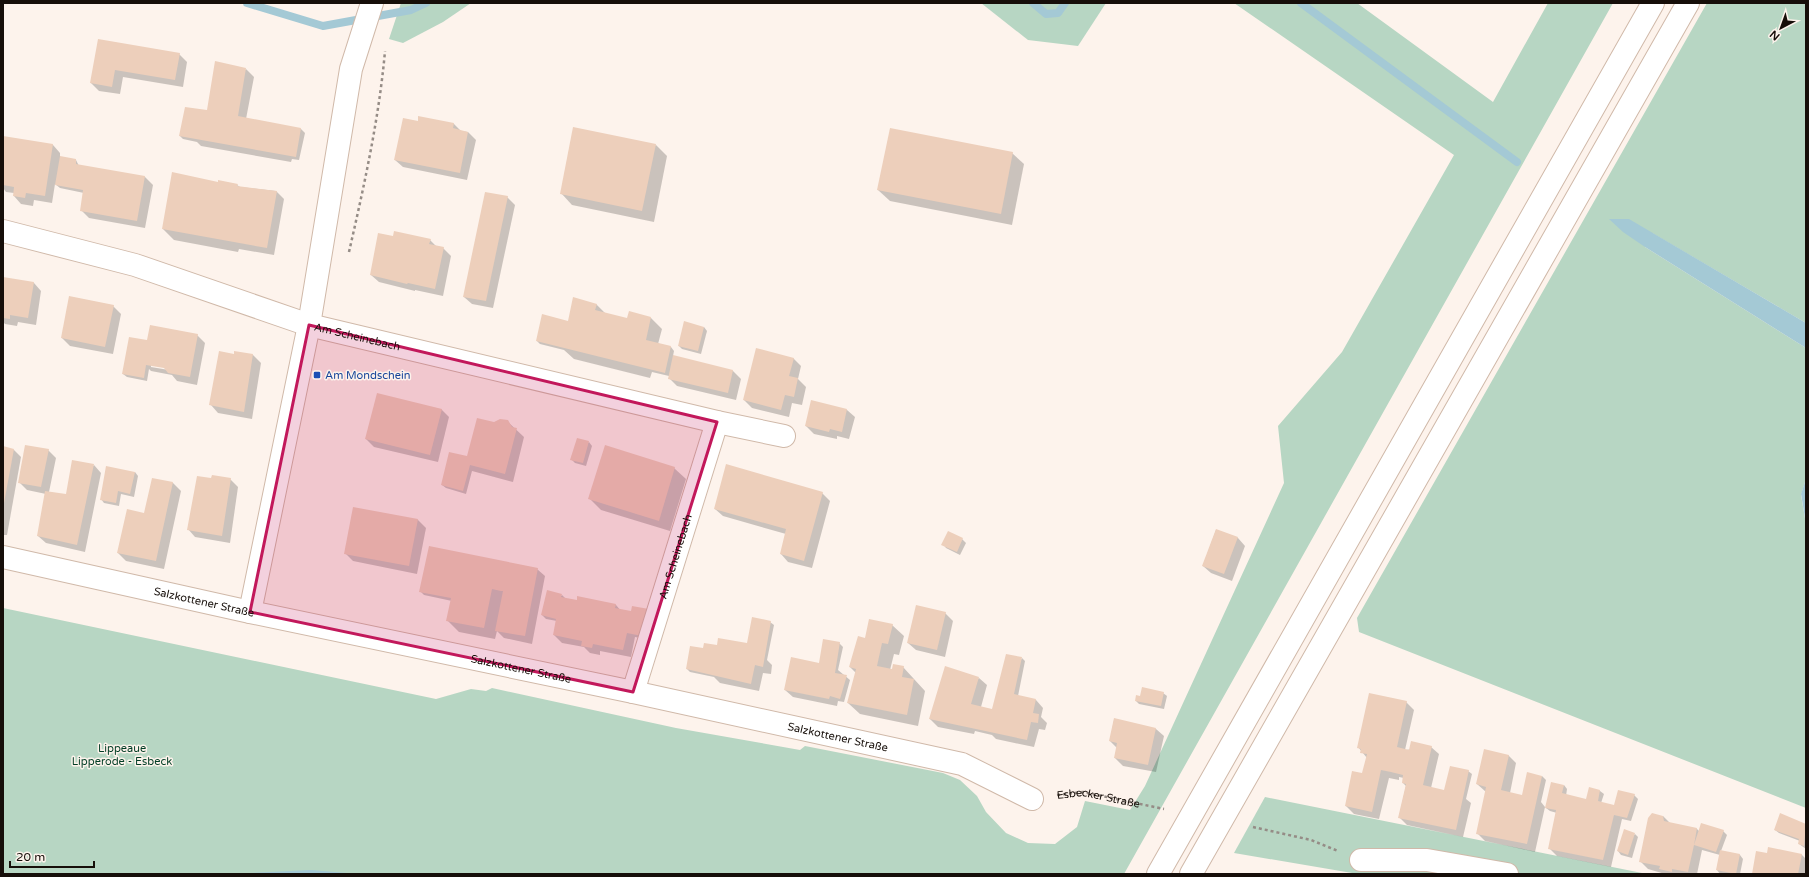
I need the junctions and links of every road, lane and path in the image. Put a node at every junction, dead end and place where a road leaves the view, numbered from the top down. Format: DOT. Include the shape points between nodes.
graph roads {
  1 [pos="372,3"];
  2 [pos="1653,3"];
  3 [pos="1688,3"];
  4 [pos="3,231"];
  5 [pos="309,325"];
  6 [pos="716,422"];
  7 [pos="784,436"];
  8 [pos="3,557"];
  9 [pos="250,612"];
  10 [pos="633,692"];
  11 [pos="1032,799"];
  12 [pos="1164,809"];
  13 [pos="1253,827"];
  14 [pos="1361,860"];
  15 [pos="1158,874"];
  16 [pos="1191,874"];
  17 [pos="1507,874"];
  1 -- 5 [label="main road" via="351,69"];
  2 -- 15 [label="main road"];
  3 -- 16 [label="main road"];
  4 -- 5 [label="main road, Am Scheinebach" via="135,265"];
  5 -- 6 [label="main road, Am Scheinebach"];
  5 -- 9 [label="main road"];
  6 -- 7 [label="main road, Am Scheinebach"];
  6 -- 10 [label="main road, Am Scheinebach"];
  8 -- 9 [label="main road, Salzkottener Straße"];
  9 -- 10 [label="main road, Salzkottener Straße"];
  10 -- 11 [label="main road, Salzkottener Straße" via="962,764"];
  11 -- 12 [label="path, Esbecker Straße" via="1082,792"];
  13 -- 14 [label="path" via="1311,840"];
  14 -- 17 [label="main road" via="1427,860"];
}
